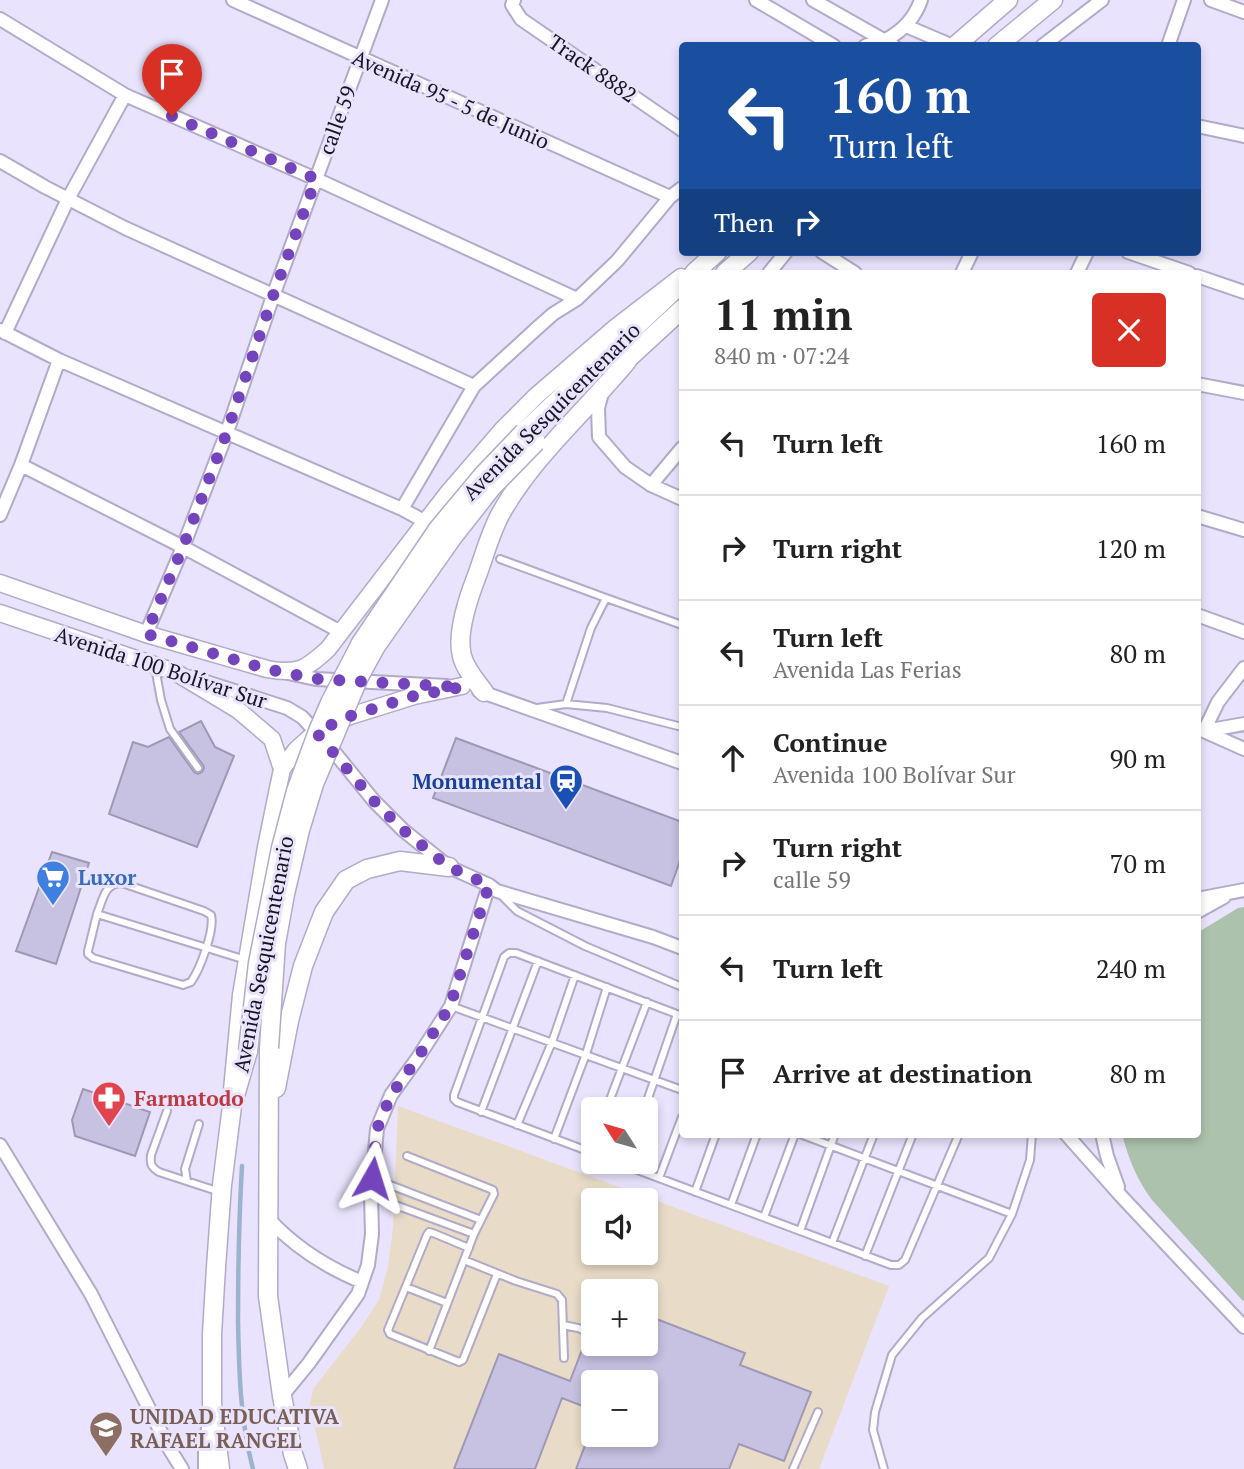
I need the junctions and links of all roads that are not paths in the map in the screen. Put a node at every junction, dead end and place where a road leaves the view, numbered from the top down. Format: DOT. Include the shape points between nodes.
graph roads {
  1 [pos="233,0"];
  2 [pos="382,0"];
  3 [pos="514,0"];
  4 [pos="756,0"];
  5 [pos="813,0"];
  6 [pos="922,0"];
  7 [pos="1007,0"];
  8 [pos="1053,0"];
  9 [pos="1102,0"];
  10 [pos="1184,0"];
  11 [pos="1211,0"];
  12 [pos="1244,12"];
  13 [pos="0,19"];
  14 [pos="906,26"];
  15 [pos="827,42"];
  16 [pos="888,42"];
  17 [pos="891,42"];
  18 [pos="944,42"];
  19 [pos="959,42"];
  20 [pos="1002,42"];
  21 [pos="1047,42"];
  22 [pos="1169,42"];
  23 [pos="360,58"];
  24 [pos="125,95"];
  25 [pos="679,128"];
  26 [pos="1201,128"];
  27 [pos="1244,136"];
  28 [pos="0,161"];
  29 [pos="316,179"];
  30 [pos="679,190"];
  31 [pos="670,197"];
  32 [pos="68,199"];
  33 [pos="710,256"];
  34 [pos="712,256"];
  35 [pos="744,256"];
  36 [pos="783,256"];
  37 [pos="828,256"];
  38 [pos="1140,256"];
  39 [pos="690,270"];
  40 [pos="697,270"];
  41 [pos="728,270"];
  42 [pos="771,270"];
  43 [pos="850,270"];
  44 [pos="1180,270"];
  45 [pos="1201,277"];
  46 [pos="679,278"];
  47 [pos="679,287"];
  48 [pos="1244,292"];
  49 [pos="273,296"];
  50 [pos="577,299"];
  51 [pos="679,312"];
  52 [pos="3,331"];
  53 [pos="60,360"];
  54 [pos="626,361"];
  55 [pos="1201,384"];
  56 [pos="474,386"];
  57 [pos="602,391"];
  58 [pos="1244,393"];
  59 [pos="227,432"];
  60 [pos="530,437"];
  61 [pos="679,452"];
  62 [pos="21,465"];
  63 [pos="651,485"];
  64 [pos="679,498"];
  65 [pos="402,509"];
  66 [pos="0,515"];
  67 [pos="1201,517"];
  68 [pos="426,522"];
  69 [pos="1244,530"];
  70 [pos="183,547"];
  71 [pos="500,559"];
  72 [pos="0,583"];
  73 [pos="606,598"];
  74 [pos="0,613"];
  75 [pos="1201,616"];
  76 [pos="679,624"];
  77 [pos="341,632"];
  78 [pos="1244,632"];
  79 [pos="146,634"];
  80 [pos="155,665"];
  81 [pos="1244,668"];
  82 [pos="175,672"];
  83 [pos="287,673"];
  84 [pos="462,687"];
  85 [pos="484,692"];
  86 [pos="566,704"];
  87 [pos="531,709"];
  88 [pos="1244,724"];
  89 [pos="679,726"];
  90 [pos="1201,730"];
  91 [pos="316,732"];
  92 [pos="1244,749"];
  93 [pos="679,762"];
  94 [pos="198,768"];
  95 [pos="282,769"];
  96 [pos="449,867"];
  97 [pos="493,888"];
  98 [pos="1244,890"];
  99 [pos="1231,894"];
  100 [pos="1201,898"];
  101 [pos="1201,910"];
  102 [pos="97,914"];
  103 [pos="679,947"];
  104 [pos="205,948"];
  105 [pos="247,961"];
  106 [pos="538,961"];
  107 [pos="575,975"];
  108 [pos="679,986"];
  109 [pos="607,988"];
  110 [pos="647,1002"];
  111 [pos="450,1006"];
  112 [pos="679,1015"];
  113 [pos="481,1016"];
  114 [pos="679,1018"];
  115 [pos="514,1028"];
  116 [pos="552,1042"];
  117 [pos="586,1054"];
  118 [pos="621,1068"];
  119 [pos="656,1080"];
  120 [pos="679,1089"];
  121 [pos="611,1097"];
  122 [pos="649,1097"];
  123 [pos="232,1106"];
  124 [pos="167,1111"];
  125 [pos="481,1112"];
  126 [pos="200,1124"];
  127 [pos="517,1125"];
  128 [pos="679,1126"];
  129 [pos="268,1129"];
  130 [pos="715,1138"];
  131 [pos="756,1138"];
  132 [pos="796,1138"];
  133 [pos="810,1138"];
  134 [pos="833,1138"];
  135 [pos="873,1138"];
  136 [pos="912,1138"];
  137 [pos="957,1138"];
  138 [pos="1032,1138"];
  139 [pos="1070,1138"];
  140 [pos="1103,1138"];
  141 [pos="554,1139"];
  142 [pos="0,1145"];
  143 [pos="830,1145"];
  144 [pos="581,1149"];
  145 [pos="408,1156"];
  146 [pos="866,1158"];
  147 [pos="899,1171"];
  148 [pos="649,1174"];
  149 [pos="372,1178"];
  150 [pos="659,1178"];
  151 [pos="187,1181"];
  152 [pos="937,1185"];
  153 [pos="222,1192"];
  154 [pos="695,1192"];
  155 [pos="371,1196"];
  156 [pos="1121,1196"];
  157 [pos="422,1197"];
  158 [pos="731,1205"];
  159 [pos="415,1212"];
  160 [pos="1012,1214"];
  161 [pos="764,1217"];
  162 [pos="268,1218"];
  163 [pos="481,1220"];
  164 [pos="800,1231"];
  165 [pos="474,1234"];
  166 [pos="832,1243"];
  167 [pos="469,1248"];
  168 [pos="865,1256"];
  169 [pos="464,1260"];
  170 [pos="497,1274"];
  171 [pos="362,1282"];
  172 [pos="406,1287"];
  173 [pos="447,1303"];
  174 [pos="563,1325"];
  175 [pos="1244,1327"];
  176 [pos="581,1329"];
  177 [pos="429,1351"];
  178 [pos="564,1358"];
  179 [pos="282,1396"];
  180 [pos="212,1404"];
  181 [pos="818,1412"];
  182 [pos="292,1464"];
  183 [pos="182,1469"];
  184 [pos="205,1469"];
  185 [pos="220,1469"];
  186 [pos="793,1469"];
  187 [pos="884,1469"];
  1 -- 23 [label="street, Avenida 95 - 5 de Junio"];
  2 -- 23 [label="street, calle 59"];
  3 -- 25 [label="street, Track 8882" via="512,5 521,19"];
  4 -- 15 [label="street"];
  5 -- 16 [label="street"];
  6 -- 14 [label="street"];
  7 -- 19 [label="main road"];
  8 -- 20 [label="main road"];
  9 -- 21 [label="street"];
  10 -- 22 [label="street"];
  11 -- 12 [label="street"];
  13 -- 24 [label="street"];
  14 -- 17 [label="street"];
  14 -- 18 [label="street"];
  23 -- 29 [label="street, calle 59"];
  23 -- 31 [label="street, Avenida 95 - 5 de Junio"];
  24 -- 29 [label="street"];
  24 -- 32 [label="street"];
  26 -- 27 [label="street"];
  28 -- 32 [label="street"];
  29 -- 49 [label="street, calle 59"];
  29 -- 50 [label="street"];
  30 -- 31 [label="street"];
  31 -- 50 [label="street" via="617,261"];
  32 -- 49 [label="street"];
  32 -- 52 [label="street"];
  33 -- 39 [label="street"];
  34 -- 40 [label="main road"];
  35 -- 41 [label="main road"];
  36 -- 42 [label="street"];
  37 -- 43 [label="street"];
  38 -- 44 [label="street"];
  45 -- 48 [label="street"];
  46 -- 68 [label="street" via="536,396"];
  47 -- 60 [label="main road, Avenida Sesquicentenario"];
  49 -- 56 [label="street"];
  49 -- 59 [label="street, calle 59"];
  50 -- 56 [label="street" via="544,322"];
  51 -- 54 [label="main road, Avenida Sesquicentenario"];
  52 -- 53 [label="street"];
  53 -- 59 [label="street"];
  53 -- 62 [label="street"];
  54 -- 57 [label="main road"];
  54 -- 60 [label="main road, Avenida Sesquicentenario"];
  55 -- 58 [label="street"];
  56 -- 65 [label="street"];
  57 -- 63 [label="street" via="599,437 625,467"];
  57 -- 85 [label="main road" via="520,483 500,516 460,637 462,657"];
  59 -- 65 [label="street"];
  59 -- 70 [label="street, calle 59"];
  60 -- 123 [label="main road, Avenida Sesquicentenario, bridge" via="482,475 438,529 361,643 330,703 296,791 281,848 258,963 248,1051"];
  60 -- 129 [label="main road, Avenida Sesquicentenario, bridge" via="376,646 314,785 276,943"];
  61 -- 63 [label="street"];
  62 -- 66 [label="street"];
  62 -- 70 [label="street"];
  63 -- 64 [label="street"];
  65 -- 68 [label="street"];
  67 -- 69 [label="street"];
  68 -- 77 [label="street"];
  70 -- 77 [label="street"];
  70 -- 79 [label="street, calle 59"];
  71 -- 73 [label="lane"];
  72 -- 79 [label="street, Avenida 100 Bolívar Sur"];
  73 -- 76 [label="lane"];
  73 -- 86 [label="lane"];
  74 -- 80 [label="street, Avenida 100 Bolívar Sur"];
  75 -- 78 [label="street"];
  77 -- 83 [label="street" via="310,666"];
  79 -- 83 [label="street, Avenida 100 Bolívar Sur"];
  80 -- 82 [label="street, Avenida 100 Bolívar Sur"];
  80 -- 94 [label="lane" via="170,729"];
  81 -- 90 [label="street"];
  82 -- 91 [label="street, Avenida 100 Bolívar Sur" via="287,708"];
  82 -- 95 [label="street" via="239,710 272,739"];
  83 -- 84 [label="street" via="316,679"];
  84 -- 85 [label="street"];
  84 -- 91 [label="street" via="414,696"];
  85 -- 87 [label="street"];
  86 -- 87 [label="lane"];
  86 -- 89 [label="lane" via="607,708"];
  87 -- 93 [label="street"];
  88 -- 90 [label="street"];
  90 -- 92 [label="street"];
  91 -- 95 [label="street"];
  91 -- 96 [label="street, Avenida 100 Bolívar Sur" via="374,801"];
  95 -- 105 [label="street"];
  96 -- 97 [label="street, Avenida 100 Bolívar Sur"];
  96 -- 129 [label="main road" via="400,862 367,869 346,880 324,912 303,966"];
  97 -- 103 [label="street, Avenida 100 Bolívar Sur"];
  97 -- 108 [label="lane" via="517,911"];
  97 -- 111 [label="street"];
  98 -- 99 [label="street"];
  99 -- 100 [label="street"];
  99 -- 101 [label="street"];
  102 -- 104 [label="lane"];
  102 -- 104 [label="lane" via="108,887 122,883 211,915"];
  102 -- 104 [label="lane" via="88,951 93,958 183,985 196,975"];
  104 -- 105 [label="lane"];
  105 -- 123 [label="street"];
  106 -- 107 [label="lane"];
  106 -- 113 [label="lane" via="516,953 504,957"];
  106 -- 115 [label="lane"];
  107 -- 109 [label="lane"];
  107 -- 116 [label="lane"];
  109 -- 110 [label="lane"];
  109 -- 117 [label="lane"];
  110 -- 112 [label="lane"];
  110 -- 118 [label="lane"];
  111 -- 113 [label="lane"];
  111 -- 149 [label="street" via="391,1095 377,1129"];
  113 -- 115 [label="lane"];
  113 -- 125 [label="lane" via="454,1095 457,1102"];
  114 -- 119 [label="lane"];
  115 -- 116 [label="lane"];
  115 -- 125 [label="lane"];
  116 -- 117 [label="lane"];
  116 -- 127 [label="lane"];
  117 -- 118 [label="lane"];
  117 -- 141 [label="lane"];
  118 -- 119 [label="lane"];
  118 -- 121 [label="lane"];
  119 -- 120 [label="lane"];
  119 -- 122 [label="lane"];
  123 -- 153 [label="main road, Avenida Sesquicentenario"];
  124 -- 151 [label="lane" via="150,1162 159,1172"];
  125 -- 127 [label="lane"];
  126 -- 151 [label="lane" via="185,1169"];
  127 -- 141 [label="lane"];
  128 -- 150 [label="lane"];
  129 -- 162 [label="main road, Avenida Sesquicentenario"];
  130 -- 154 [label="lane"];
  131 -- 158 [label="lane"];
  132 -- 161 [label="lane"];
  133 -- 143 [label="lane"];
  134 -- 143 [label="lane"];
  135 -- 146 [label="lane"];
  136 -- 147 [label="lane"];
  137 -- 152 [label="lane"];
  138 -- 160 [label="lane" via="1030,1160"];
  139 -- 156 [label="street"];
  140 -- 156 [label="street"];
  141 -- 144 [label="lane"];
  142 -- 183 [label="street" via="91,1294"];
  143 -- 146 [label="lane"];
  143 -- 164 [label="lane"];
  145 -- 163 [label="lane" via="493,1190"];
  146 -- 147 [label="lane"];
  146 -- 166 [label="lane"];
  147 -- 152 [label="lane"];
  147 -- 168 [label="lane"];
  148 -- 150 [label="lane"];
  149 -- 155 [label="street"];
  149 -- 157 [label="lane"];
  150 -- 154 [label="lane"];
  151 -- 153 [label="lane"];
  152 -- 160 [label="lane"];
  152 -- 168 [label="lane" via="905,1260 891,1265"];
  153 -- 180 [label="main road, Avenida Sesquicentenario"];
  154 -- 158 [label="lane"];
  155 -- 159 [label="lane"];
  155 -- 171 [label="street" via="372,1234"];
  156 -- 175 [label="street"];
  157 -- 159 [label="lane"];
  157 -- 163 [label="lane"];
  158 -- 161 [label="lane"];
  159 -- 165 [label="lane"];
  160 -- 187 [label="lane" via="989,1258 922,1318 892,1355 873,1430"];
  161 -- 164 [label="lane"];
  162 -- 171 [label="street" via="312,1257"];
  162 -- 179 [label="main road, Avenida Sesquicentenario" via="268,1296"];
  163 -- 165 [label="lane"];
  164 -- 166 [label="lane"];
  165 -- 167 [label="lane"];
  166 -- 168 [label="lane"];
  167 -- 169 [label="lane"];
  167 -- 172 [label="lane" via="429,1233"];
  169 -- 170 [label="lane"];
  169 -- 173 [label="lane"];
  170 -- 174 [label="lane" via="557,1294 562,1300"];
  170 -- 177 [label="lane" via="463,1360"];
  171 -- 179 [label="street" via="359,1294"];
  172 -- 173 [label="lane"];
  172 -- 177 [label="lane" via="388,1332"];
  173 -- 177 [label="lane"];
  174 -- 176 [label="lane"];
  174 -- 178 [label="lane"];
  179 -- 182 [label="main road, Avenida Sesquicentenario"];
  180 -- 184 [label="street"];
  180 -- 185 [label="main road, Avenida Sesquicentenario"];
  181 -- 186 [label="lane"];
}
